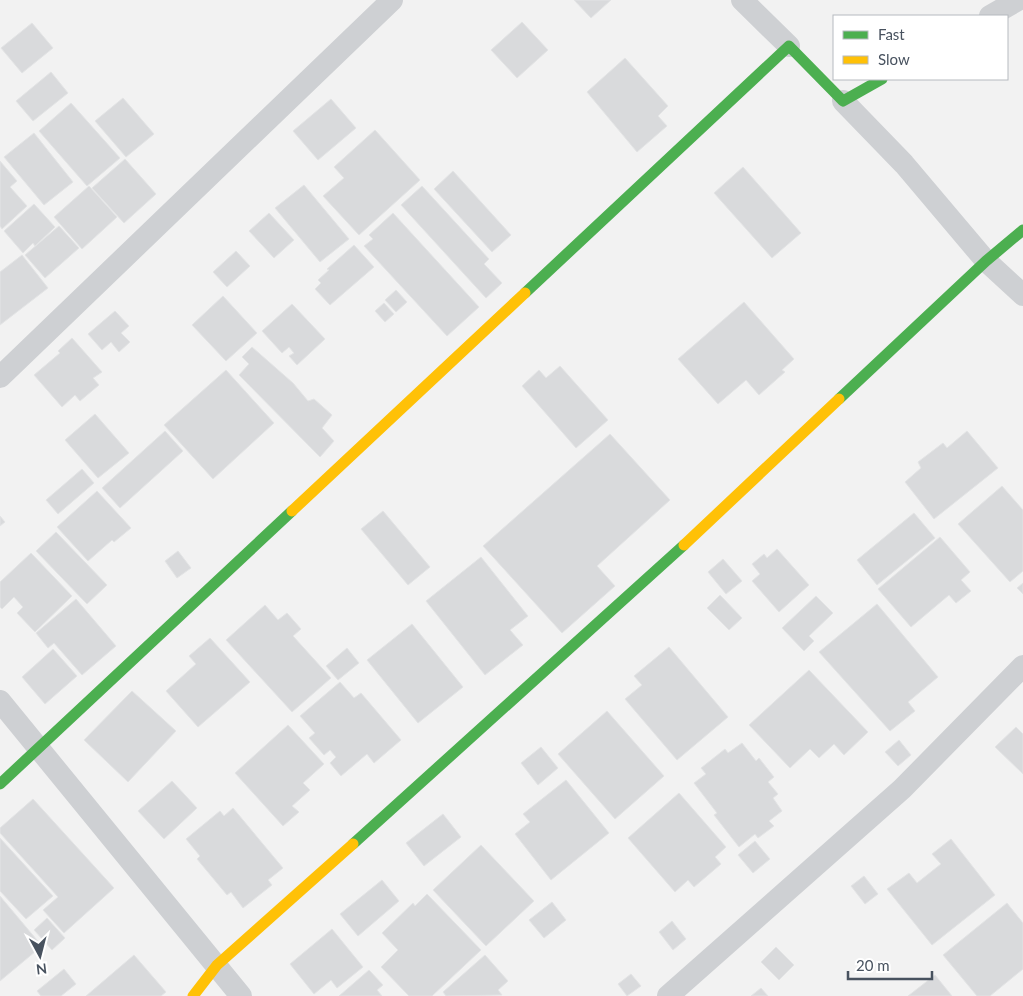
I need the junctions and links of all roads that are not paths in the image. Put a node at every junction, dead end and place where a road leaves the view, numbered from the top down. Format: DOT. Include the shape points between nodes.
graph roads {
  1 [pos="392,0"];
  2 [pos="742,0"];
  3 [pos="1018,0"];
  4 [pos="992,15"];
  5 [pos="789,46"];
  6 [pos="880,80"];
  7 [pos="843,101"];
  8 [pos="1023,230"];
  9 [pos="986,261"];
  10 [pos="1023,295"];
  11 [pos="0,377"];
  12 [pos="1023,666"];
  13 [pos="0,701"];
  14 [pos="38,747"];
  15 [pos="0,784"];
  16 [pos="217,965"];
  17 [pos="193,996"];
  18 [pos="241,996"];
  19 [pos="668,996"];
  1 -- 11 [label="street"];
  2 -- 5 [label="street"];
  3 -- 4 [label="street"];
  5 -- 7 [label="street"];
  5 -- 14 [label="street"];
  6 -- 7 [label="street"];
  7 -- 9 [label="street" via="904,164"];
  8 -- 9 [label="street"];
  9 -- 10 [label="street"];
  9 -- 16 [label="street" via="635,591"];
  12 -- 19 [label="street" via="902,790"];
  13 -- 14 [label="street"];
  14 -- 15 [label="street"];
  14 -- 16 [label="street"];
  16 -- 17 [label="street"];
  16 -- 18 [label="street"];
}
